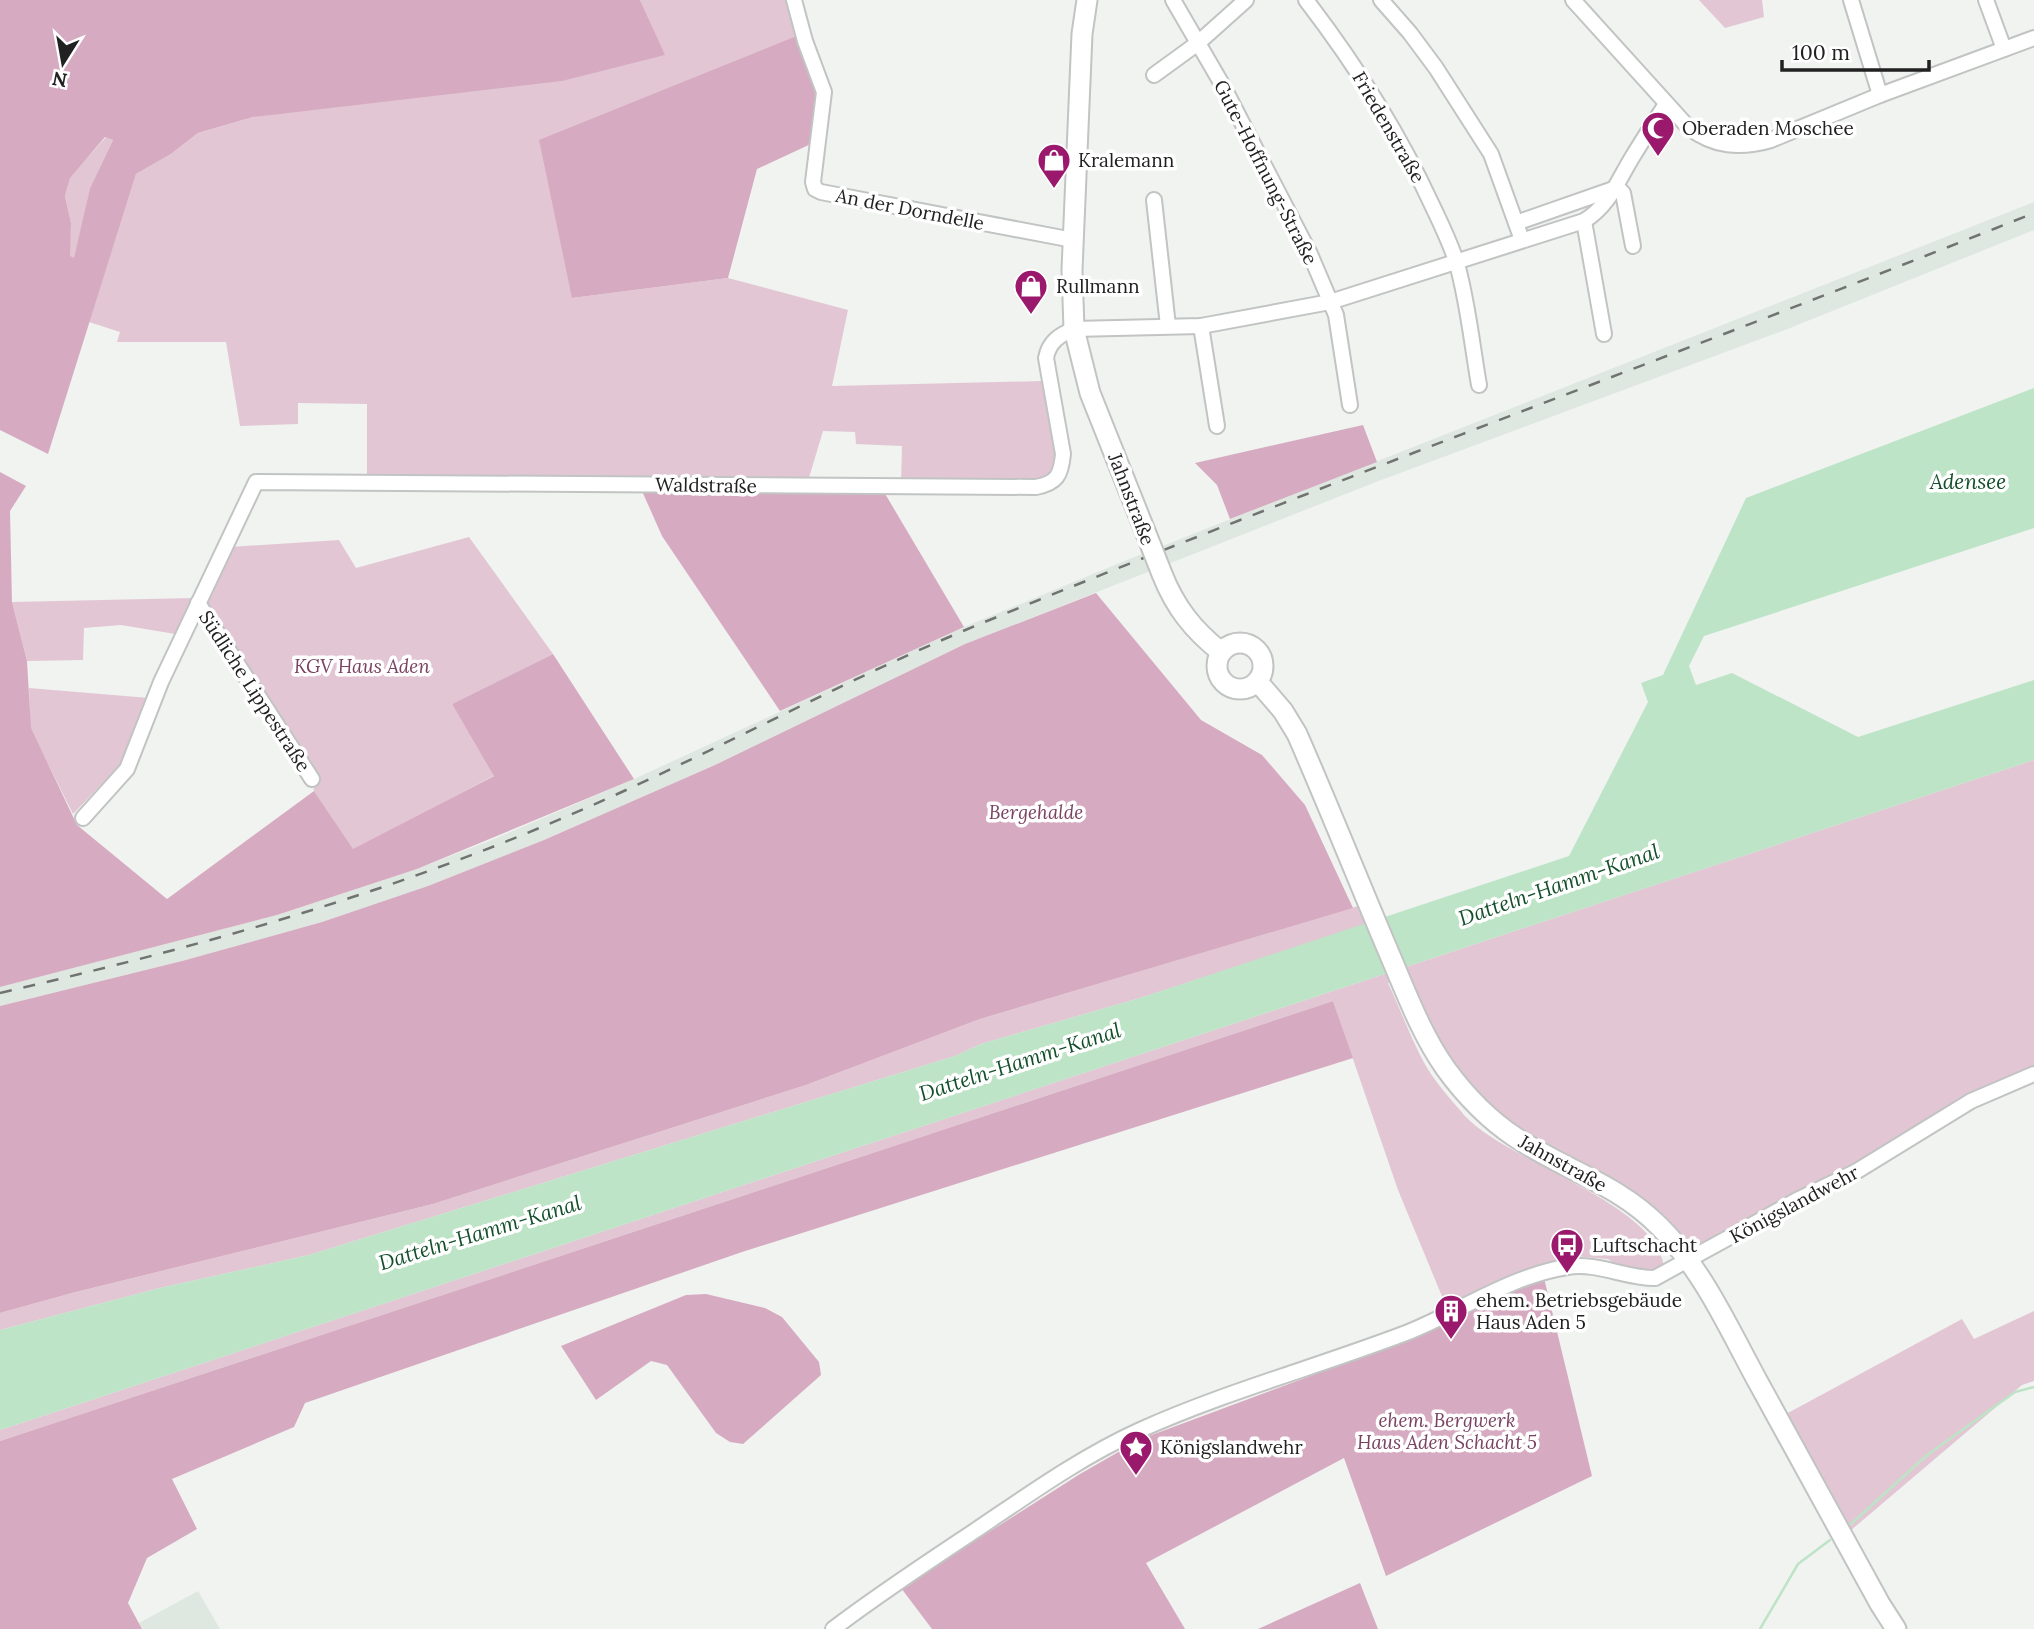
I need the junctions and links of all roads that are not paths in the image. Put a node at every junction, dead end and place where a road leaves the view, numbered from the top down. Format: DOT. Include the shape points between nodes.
graph roads {
  1 [pos="794,0"];
  2 [pos="1087,0"];
  3 [pos="1174,0"];
  4 [pos="1246,0"];
  5 [pos="1306,0"];
  6 [pos="1381,0"];
  7 [pos="1573,0"];
  8 [pos="1851,0"];
  9 [pos="1986,0"];
  10 [pos="2034,38"];
  11 [pos="1198,43"];
  12 [pos="2004,49"];
  13 [pos="1154,75"];
  14 [pos="1880,96"];
  15 [pos="1666,104"];
  16 [pos="1617,187"];
  17 [pos="1154,200"];
  18 [pos="1584,221"];
  19 [pos="1516,223"];
  20 [pos="1073,240"];
  21 [pos="1522,240"];
  22 [pos="1633,246"];
  23 [pos="1457,263"];
  24 [pos="1330,302"];
  25 [pos="1168,326"];
  26 [pos="1201,326"];
  27 [pos="1074,329"];
  28 [pos="1604,334"];
  29 [pos="1479,385"];
  30 [pos="1350,405"];
  31 [pos="1217,426"];
  32 [pos="256,482"];
  33 [pos="198,603"];
  34 [pos="1221,652"];
  35 [pos="1258,681"];
  36 [pos="312,779"];
  37 [pos="83,818"];
  38 [pos="2034,1074"];
  39 [pos="1689,1261"];
  40 [pos="832,1629"];
  41 [pos="1896,1629"];
  1 -- 20 [label="street, An der Dorndelle" via="824,92 814,189"];
  2 -- 20 [label="main road, Jahnstraße"];
  3 -- 11 [label="street, Gute-Hoffnung-Straße"];
  4 -- 11 [label="street"];
  5 -- 23 [label="street, Friedenstraße" via="1392,126"];
  6 -- 19 [label="street" via="1436,68 1491,154"];
  7 -- 15 [label="street"];
  8 -- 14 [label="street"];
  9 -- 12 [label="street"];
  10 -- 12 [label="street"];
  11 -- 13 [label="street"];
  11 -- 24 [label="street, Gute-Hoffnung-Straße" via="1289,211"];
  12 -- 14 [label="street"];
  14 -- 15 [label="street" via="1771,140 1744,146 1699,136"];
  15 -- 16 [label="street"];
  16 -- 18 [label="street"];
  16 -- 19 [label="street"];
  16 -- 22 [label="street" via="1623,193"];
  17 -- 25 [label="street"];
  18 -- 21 [label="street"];
  18 -- 28 [label="street"];
  19 -- 21 [label="street"];
  20 -- 27 [label="main road, Jahnstraße"];
  21 -- 23 [label="street"];
  23 -- 24 [label="street"];
  23 -- 29 [label="street, Friedenstraße"];
  24 -- 26 [label="street"];
  24 -- 30 [label="street, Gute-Hoffnung-Straße"];
  25 -- 26 [label="street"];
  25 -- 27 [label="street"];
  26 -- 31 [label="street"];
  27 -- 32 [label="street, Waldstraße" via="1057,337 1046,358 1063,454 1062,468 1049,485"];
  27 -- 34 [label="main road, Jahnstraße, bridge" via="1090,393 1171,597 1185,618"];
  32 -- 33 [label="street, Südliche Lippestraße"];
  33 -- 36 [label="street, Südliche Lippestraße"];
  33 -- 37 [label="street, Südliche Lippestraße" via="127,769"];
  34 -- 35 [label="main road" via="1216,665 1224,683 1237,689"];
  34 -- 35 [label="main road" via="1238,643 1257,649 1264,669"];
  35 -- 39 [label="main road, Jahnstraße" via="1297,734 1401,980 1446,1068 1479,1107 1516,1138 1629,1201 1662,1229"];
  38 -- 39 [label="street, Königslandwehr" via="1971,1101 1857,1171"];
  39 -- 40 [label="street, Königslandwehr" via="1655,1278 1581,1266 1539,1274 1409,1331 1137,1432 1075,1465"];
  39 -- 41 [label="main road, Jahnstraße"];
}
